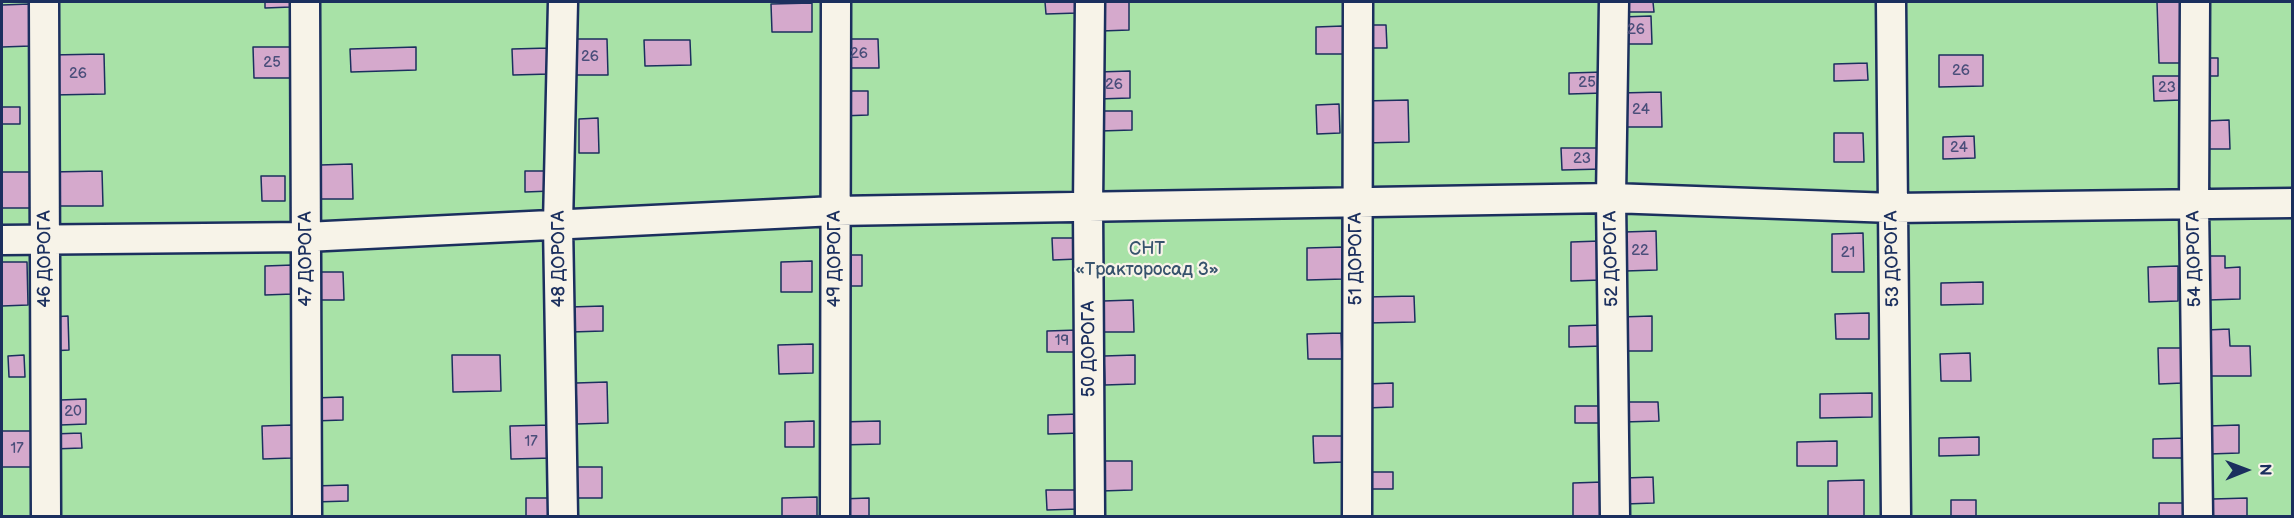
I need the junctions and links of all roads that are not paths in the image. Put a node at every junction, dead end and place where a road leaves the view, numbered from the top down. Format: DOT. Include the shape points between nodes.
graph roads {
  1 [pos="44,2"];
  2 [pos="305,2"];
  3 [pos="563,2"];
  4 [pos="836,2"];
  5 [pos="1090,2"];
  6 [pos="1358,2"];
  7 [pos="1614,2"];
  8 [pos="1891,2"];
  9 [pos="2194,2"];
  10 [pos="1611,198"];
  11 [pos="1356,202"];
  12 [pos="2292,203"];
  13 [pos="2194,204"];
  14 [pos="1088,207"];
  15 [pos="1893,208"];
  16 [pos="835,211"];
  17 [pos="558,224"];
  18 [pos="306,237"];
  19 [pos="44,238"];
  20 [pos="2,240"];
  21 [pos="46,516"];
  22 [pos="307,516"];
  23 [pos="563,516"];
  24 [pos="835,516"];
  25 [pos="1090,516"];
  26 [pos="1357,516"];
  27 [pos="1615,516"];
  28 [pos="1896,516"];
  29 [pos="2198,516"];
  1 -- 19 [label="street, 46 ДОРОГА"];
  2 -- 18 [label="street, 47 ДОРОГА"];
  3 -- 17 [label="street, 48 ДОРОГА"];
  4 -- 16 [label="street, 49 ДОРОГА"];
  5 -- 14 [label="street, 50 ДОРОГА"];
  6 -- 11 [label="street, 51 ДОРОГА"];
  7 -- 10 [label="street, 52 ДОРОГА"];
  8 -- 15 [label="street, 53 ДОРОГА"];
  9 -- 13 [label="street, 54 ДОРОГА"];
  10 -- 11 [label="street"];
  10 -- 15 [label="street"];
  10 -- 27 [label="street, 52 ДОРОГА"];
  11 -- 14 [label="street"];
  11 -- 26 [label="street, 51 ДОРОГА"];
  12 -- 13 [label="street"];
  13 -- 15 [label="street"];
  13 -- 29 [label="street, 54 ДОРОГА"];
  14 -- 16 [label="street"];
  14 -- 25 [label="street, 50 ДОРОГА"];
  15 -- 28 [label="street, 53 ДОРОГА"];
  16 -- 17 [label="street"];
  16 -- 24 [label="street, 49 ДОРОГА"];
  17 -- 18 [label="street"];
  17 -- 23 [label="street, 48 ДОРОГА"];
  18 -- 19 [label="street"];
  18 -- 22 [label="street, 47 ДОРОГА"];
  19 -- 20 [label="street"];
  19 -- 21 [label="street, 46 ДОРОГА"];
}
